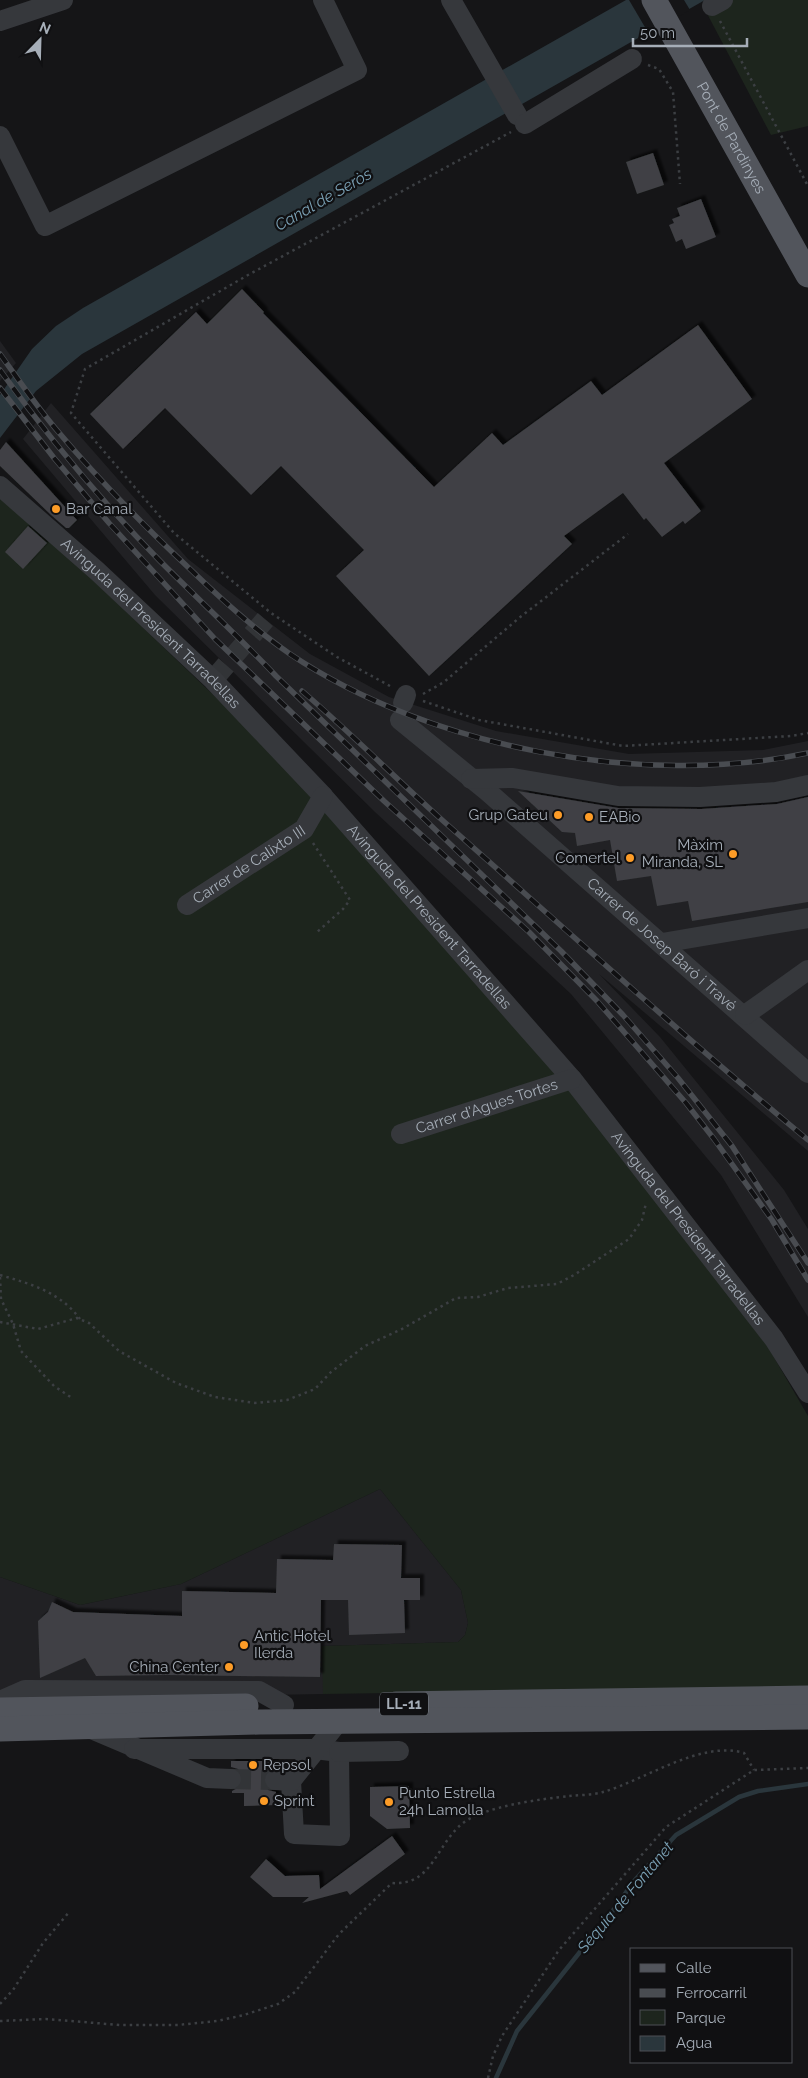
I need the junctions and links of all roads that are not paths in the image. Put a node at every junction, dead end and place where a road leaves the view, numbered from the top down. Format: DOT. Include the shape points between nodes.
graph roads {
  1 [pos="63,0"];
  2 [pos="323,0"];
  3 [pos="450,0"];
  4 [pos="654,0"];
  5 [pos="0,21"];
  6 [pos="632,59"];
  7 [pos="0,136"];
  8 [pos="808,275"];
  9 [pos="0,486"];
  10 [pos="403,706"];
  11 [pos="471,779"];
  12 [pos="808,785"];
  13 [pos="323,796"];
  14 [pos="187,905"];
  15 [pos="808,918"];
  16 [pos="662,943"];
  17 [pos="808,970"];
  18 [pos="745,1016"];
  19 [pos="808,1073"];
  20 [pos="572,1079"];
  21 [pos="402,1134"];
  22 [pos="808,1393"];
  23 [pos="808,1698"];
  24 [pos="0,1701"];
  25 [pos="284,1705"];
  26 [pos="0,1710"];
  27 [pos="808,1717"];
  28 [pos="339,1721"];
  29 [pos="89,1728"];
  30 [pos="0,1730"];
  31 [pos="134,1749"];
  32 [pos="315,1749"];
  33 [pos="339,1752"];
  34 [pos="399,1752"];
  35 [pos="231,1779"];
  1 -- 5 [label="street"];
  2 -- 7 [label="street" via="357,70 45,226"];
  3 -- 6 [label="street" via="521,120"];
  4 -- 8 [label="main road, Pont de Pardinyes"];
  9 -- 13 [label="street, Avinguda del President Tarradellas" via="213,680"];
  10 -- 11 [label="street, Carrer de Josep Baró i Travé"];
  11 -- 12 [label="street" via="513,778 618,796 700,797 776,792"];
  11 -- 16 [label="street, Carrer de Josep Baró i Travé"];
  13 -- 14 [label="street, Carrer de Calixto III" via="304,829"];
  13 -- 20 [label="street, Avinguda del President Tarradellas"];
  15 -- 16 [label="street"];
  16 -- 18 [label="street, Carrer de Josep Baró i Travé"];
  17 -- 18 [label="street"];
  18 -- 19 [label="street, Carrer de Josep Baró i Travé"];
  20 -- 21 [label="street, Carrer d'Agues Tortes"];
  20 -- 22 [label="street, Avinguda del President Tarradellas" via="774,1338"];
  23 -- 25 [label="main road, LL-11"];
  24 -- 25 [label="street" via="25,1690 259,1691"];
  25 -- 26 [label="main road, LL-11"];
  27 -- 28 [label="main road, LL-11"];
  28 -- 29 [label="main road, LL-11"];
  28 -- 32 [label="street"];
  29 -- 30 [label="main road, LL-11"];
  29 -- 31 [label="street"];
  31 -- 32 [label="street"];
  31 -- 35 [label="street" via="207,1778"];
  32 -- 33 [label="street"];
  32 -- 33 [label="street" via="283,1781 294,1834 340,1836"];
  33 -- 34 [label="street"];
}
